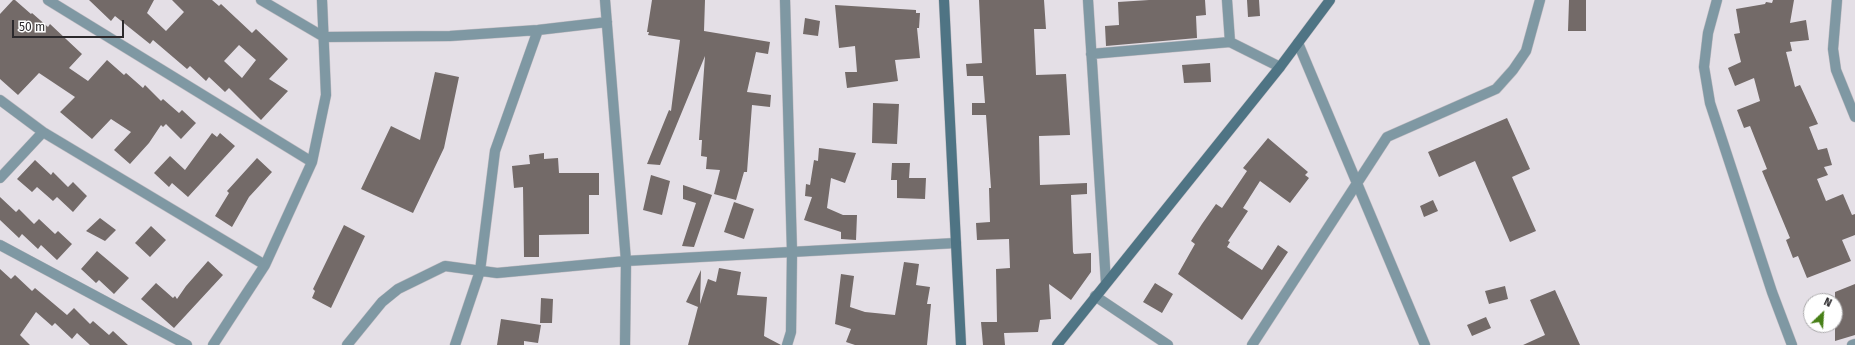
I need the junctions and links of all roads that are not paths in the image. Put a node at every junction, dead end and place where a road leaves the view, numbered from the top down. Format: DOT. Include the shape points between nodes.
graph roads {
  1 [pos="48,0"];
  2 [pos="261,0"];
  3 [pos="322,0"];
  4 [pos="606,0"];
  5 [pos="785,0"];
  6 [pos="944,0"];
  7 [pos="1088,0"];
  8 [pos="1227,0"];
  9 [pos="1330,0"];
  10 [pos="1540,0"];
  11 [pos="1717,0"];
  12 [pos="1837,0"];
  13 [pos="607,22"];
  14 [pos="538,30"];
  15 [pos="324,37"];
  16 [pos="1230,42"];
  17 [pos="1298,43"];
  18 [pos="1091,54"];
  19 [pos="1280,67"];
  20 [pos="0,100"];
  21 [pos="1855,117"];
  22 [pos="43,132"];
  23 [pos="312,162"];
  24 [pos="0,178"];
  25 [pos="1356,182"];
  26 [pos="956,243"];
  27 [pos="0,245"];
  28 [pos="792,252"];
  29 [pos="626,261"];
  30 [pos="265,265"];
  31 [pos="480,271"];
  32 [pos="1106,283"];
  33 [pos="1095,296"];
  34 [pos="1855,344"];
  35 [pos="187,345"];
  36 [pos="213,345"];
  37 [pos="347,345"];
  38 [pos="455,345"];
  39 [pos="624,345"];
  40 [pos="787,345"];
  41 [pos="961,345"];
  42 [pos="1057,345"];
  43 [pos="1168,345"];
  44 [pos="1252,345"];
  45 [pos="1426,345"];
  46 [pos="1792,345"];
  47 [pos="1852,345"];
  1 -- 23 [label="street"];
  2 -- 15 [label="street"];
  3 -- 15 [label="street"];
  4 -- 13 [label="street"];
  5 -- 28 [label="street"];
  6 -- 26 [label="street"];
  7 -- 18 [label="street"];
  8 -- 16 [label="street"];
  9 -- 17 [label="street"];
  10 -- 25 [label="street" via="1526,51 1514,70 1496,89 1387,138"];
  11 -- 46 [label="street" via="1708,32 1704,67 1710,103"];
  12 -- 21 [label="street" via="1833,49 1836,70"];
  13 -- 14 [label="street"];
  13 -- 29 [label="street"];
  14 -- 15 [label="street" via="450,36"];
  14 -- 31 [label="street" via="495,151"];
  15 -- 23 [label="street" via="326,95"];
  16 -- 18 [label="street"];
  16 -- 19 [label="street"];
  17 -- 19 [label="street"];
  17 -- 25 [label="street"];
  18 -- 32 [label="street"];
  19 -- 32 [label="street"];
  20 -- 22 [label="street"];
  22 -- 24 [label="street"];
  22 -- 30 [label="street"];
  23 -- 30 [label="street"];
  25 -- 44 [label="street"];
  25 -- 45 [label="street"];
  26 -- 28 [label="street"];
  26 -- 41 [label="street"];
  27 -- 35 [label="street"];
  28 -- 29 [label="street"];
  28 -- 40 [label="street" via="791,332"];
  29 -- 31 [label="street" via="496,273"];
  29 -- 39 [label="street"];
  30 -- 36 [label="street"];
  31 -- 37 [label="street" via="445,266 398,289 382,302"];
  31 -- 38 [label="street"];
  32 -- 33 [label="street"];
  33 -- 42 [label="street"];
  33 -- 43 [label="street"];
  34 -- 47 [label="street"];
}
